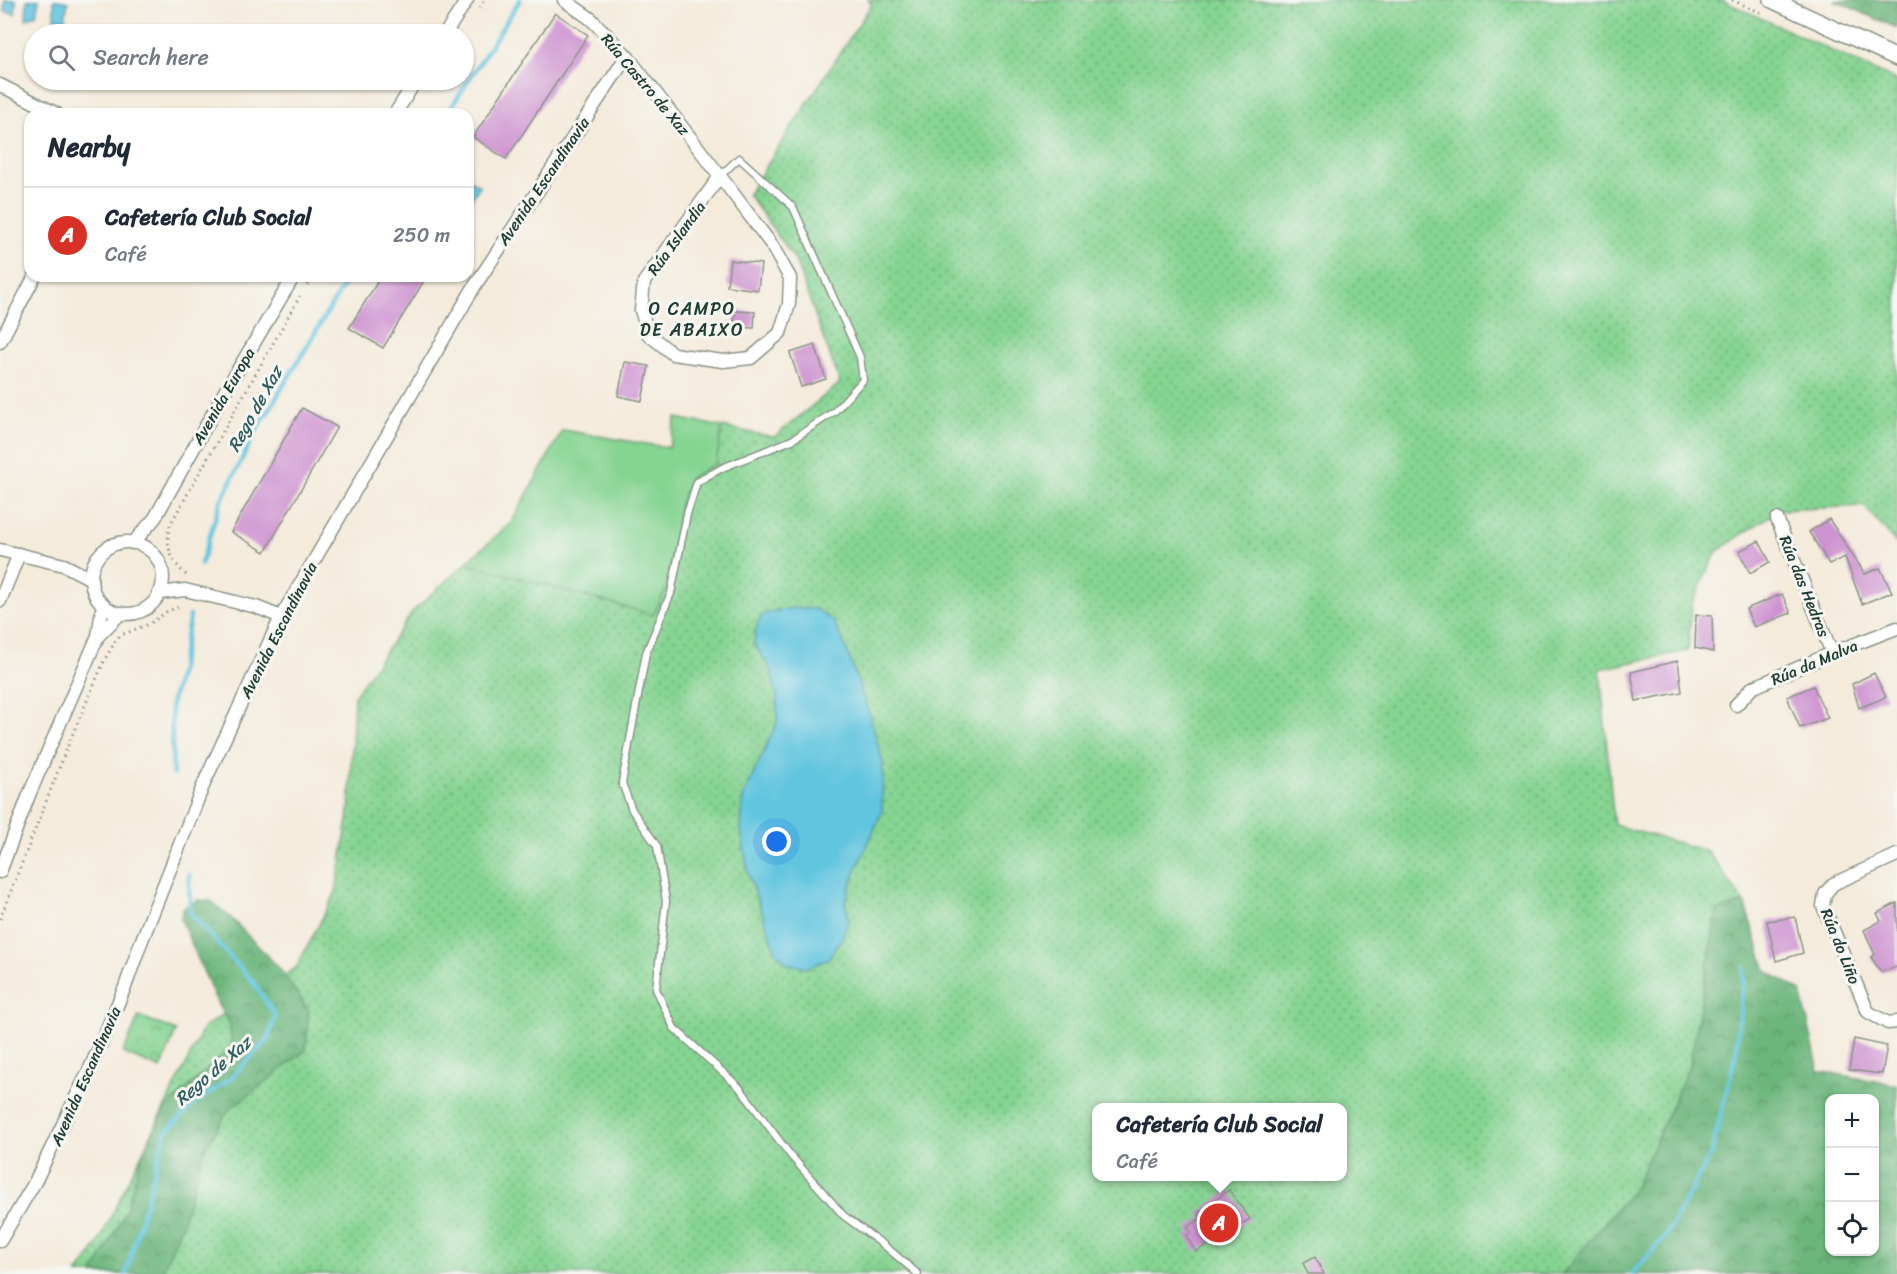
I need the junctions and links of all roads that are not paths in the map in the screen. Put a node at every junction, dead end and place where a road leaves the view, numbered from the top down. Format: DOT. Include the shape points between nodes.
graph roads {
  1 [pos="467,0"];
  2 [pos="564,0"];
  3 [pos="1772,0"];
  4 [pos="451,24"];
  5 [pos="627,56"];
  6 [pos="1897,57"];
  7 [pos="1,88"];
  8 [pos="410,90"];
  9 [pos="44,108"];
  10 [pos="399,108"];
  11 [pos="720,176"];
  12 [pos="32,282"];
  13 [pos="290,282"];
  14 [pos="0,342"];
  15 [pos="155,518"];
  16 [pos="1777,519"];
  17 [pos="133,543"];
  18 [pos="0,550"];
  19 [pos="148,550"];
  20 [pos="19,554"];
  21 [pos="94,562"];
  22 [pos="64,565"];
  23 [pos="162,576"];
  24 [pos="91,579"];
  25 [pos="188,585"];
  26 [pos="159,593"];
  27 [pos="0,601"];
  28 [pos="103,604"];
  29 [pos="121,613"];
  30 [pos="281,617"];
  31 [pos="1897,628"];
  32 [pos="98,636"];
  33 [pos="1832,653"];
  34 [pos="1736,705"];
  35 [pos="1897,855"];
  36 [pos="0,873"];
  37 [pos="1897,1022"];
  38 [pos="0,1241"];
  39 [pos="918,1274"];
  1 -- 4 [label="street"];
  2 -- 5 [label="street, Rúa Castro de Xaz" via="591,19"];
  3 -- 6 [label="street"];
  5 -- 11 [label="street, Rúa Castro de Xaz"];
  5 -- 30 [label="street, Avenida Escandinavia" via="474,287"];
  7 -- 9 [label="street"];
  8 -- 10 [label="street"];
  11 -- 11 [label="street, Rúa Islandia" via="771,244 790,278 789,304 780,333 751,358 723,361 673,354 648,334 641,310 644,282"];
  11 -- 39 [label="lane" via="739,158 793,207 860,357 863,380 834,411 792,440 697,482 671,592 646,653 622,783 632,810 657,846 659,857 666,901 656,989 674,1028 739,1087 791,1156 844,1216"];
  12 -- 14 [label="street"];
  13 -- 15 [label="street, Avenida Europa"];
  15 -- 17 [label="street, Avenida Europa"];
  15 -- 19 [label="street, Avenida Europa"];
  16 -- 33 [label="street, Rúa das Hedras"];
  17 -- 19 [label="street"];
  17 -- 21 [label="street" via="114,544"];
  18 -- 20 [label="street"];
  19 -- 23 [label="street" via="158,560"];
  20 -- 22 [label="street"];
  20 -- 27 [label="street"];
  21 -- 22 [label="street"];
  21 -- 24 [label="street"];
  22 -- 24 [label="street"];
  23 -- 25 [label="street"];
  23 -- 26 [label="street"];
  24 -- 28 [label="street" via="94,593"];
  25 -- 26 [label="street"];
  25 -- 30 [label="street"];
  26 -- 29 [label="street" via="143,610"];
  28 -- 29 [label="street"];
  28 -- 32 [label="street"];
  29 -- 32 [label="street"];
  30 -- 38 [label="street, Avenida Escandinavia" via="205,781 92,1064 35,1182"];
  31 -- 33 [label="street, Rúa da Malva"];
  32 -- 36 [label="street"];
  33 -- 34 [label="street, Rúa da Malva" via="1752,688"];
  35 -- 37 [label="street, Rúa do Liño" via="1833,884 1825,894 1823,906 1868,1012 1888,1023"];
}
